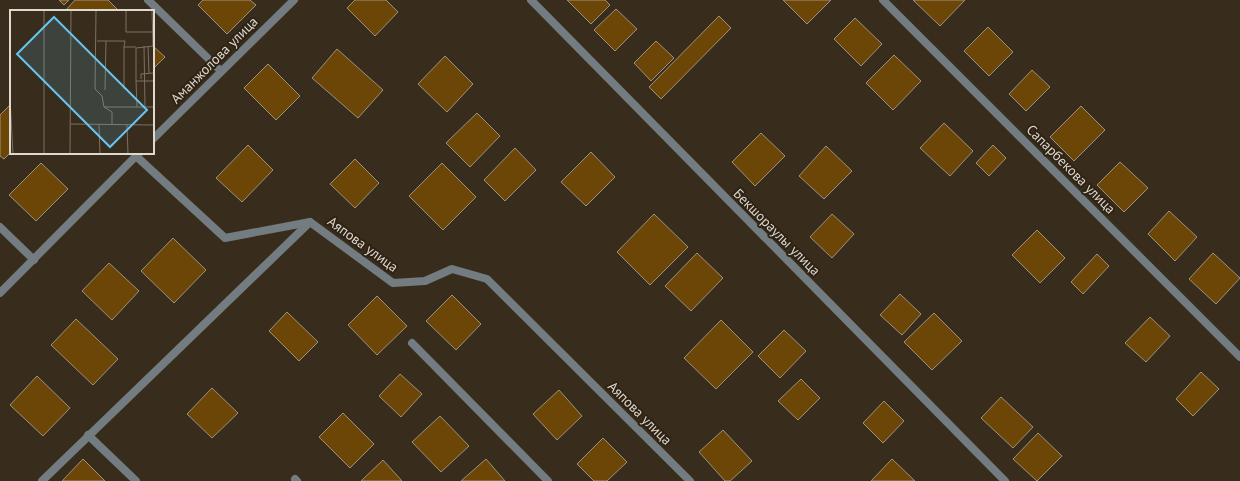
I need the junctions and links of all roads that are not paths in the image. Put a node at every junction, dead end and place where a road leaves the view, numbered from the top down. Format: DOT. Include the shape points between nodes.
graph roads {
  1 [pos="148,0"];
  2 [pos="294,0"];
  3 [pos="531,0"];
  4 [pos="883,0"];
  5 [pos="221,71"];
  6 [pos="154,138"];
  7 [pos="138,155"];
  8 [pos="310,222"];
  9 [pos="0,227"];
  10 [pos="34,260"];
  11 [pos="0,293"];
  12 [pos="412,344"];
  13 [pos="1240,357"];
  14 [pos="88,435"];
  15 [pos="42,481"];
  16 [pos="136,481"];
  17 [pos="548,481"];
  18 [pos="690,481"];
  19 [pos="1005,481"];
  1 -- 5 [label="street"];
  2 -- 5 [label="street, Аманжолова улица"];
  3 -- 19 [label="street, Бекшораулы улица"];
  4 -- 13 [label="street, Сапарбекова улица"];
  5 -- 6 [label="street, Аманжолова улица"];
  7 -- 8 [label="street, Аяпова улица" via="225,238"];
  7 -- 10 [label="street"];
  8 -- 14 [label="street"];
  8 -- 18 [label="street, Аяпова улица" via="393,283 425,281 452,269 487,279"];
  9 -- 10 [label="street"];
  10 -- 11 [label="street"];
  12 -- 17 [label="street"];
  14 -- 15 [label="street"];
  14 -- 16 [label="street"];
}
